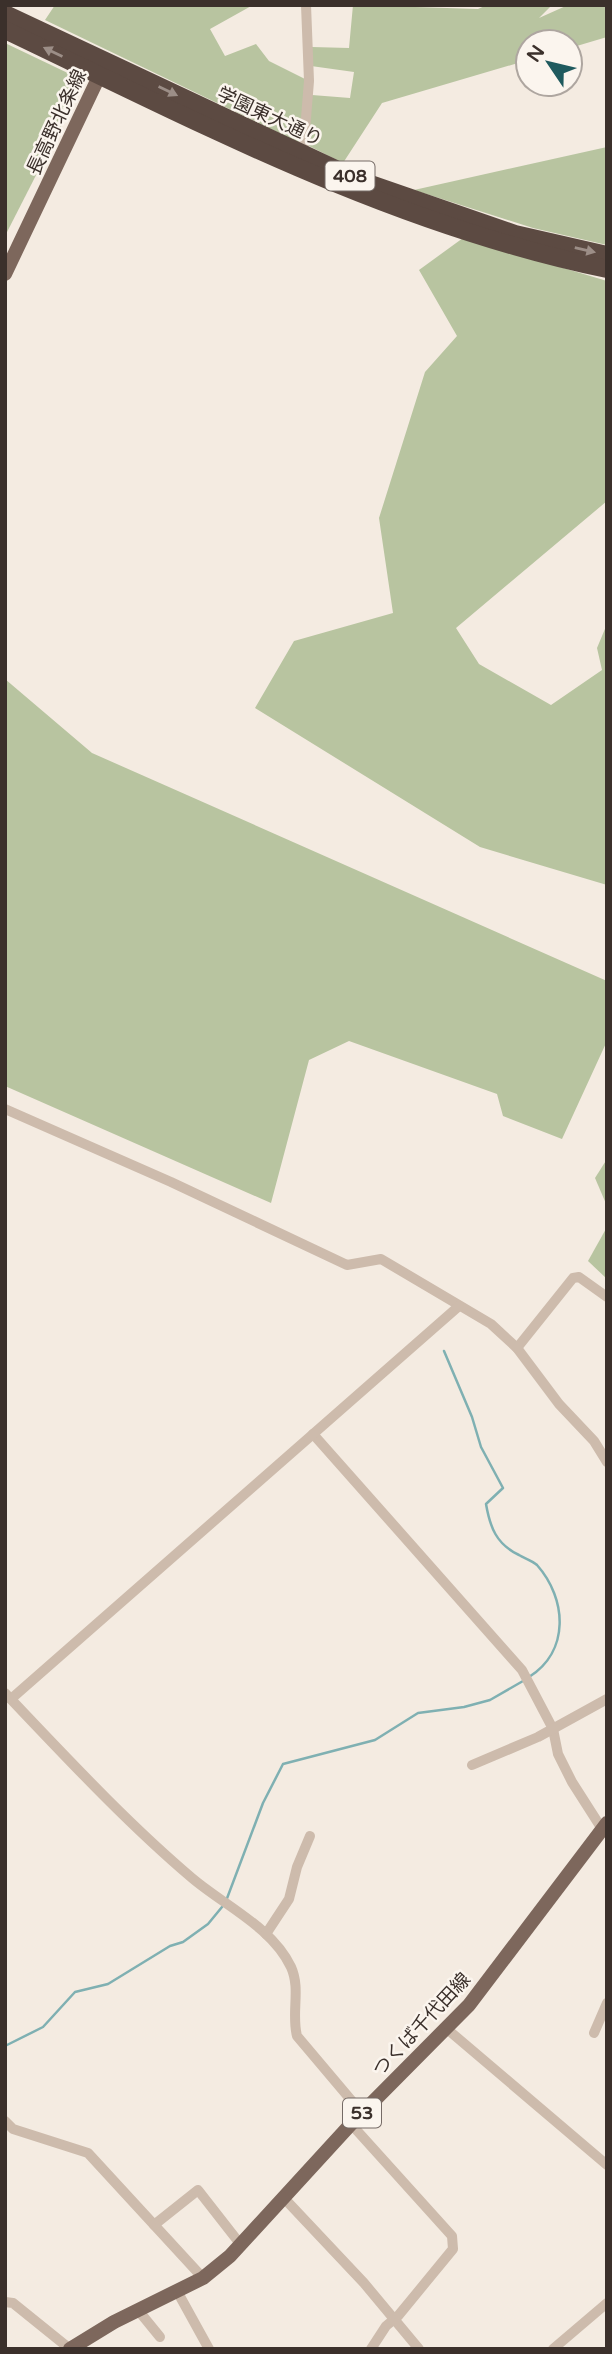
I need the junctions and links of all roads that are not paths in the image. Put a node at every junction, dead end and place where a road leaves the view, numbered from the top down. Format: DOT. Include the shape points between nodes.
graph roads {
  1 [pos="306,5"];
  2 [pos="5,14"];
  3 [pos="5,30"];
  4 [pos="103,68"];
  5 [pos="303,155"];
  6 [pos="607,255"];
  7 [pos="607,269"];
  8 [pos="5,274"];
  9 [pos="5,1110"];
  10 [pos="607,1297"];
  11 [pos="459,1306"];
  12 [pos="517,1348"];
  13 [pos="313,1434"];
  14 [pos="607,1462"];
  15 [pos="8,1696"];
  16 [pos="607,1699"];
  17 [pos="553,1729"];
  18 [pos="472,1765"];
  19 [pos="605,1826"];
  20 [pos="310,1836"];
  21 [pos="266,1934"];
  22 [pos="607,2003"];
  23 [pos="447,2029"];
  24 [pos="594,2034"];
  25 [pos="362,2113"];
  26 [pos="5,2121"];
  27 [pos="351,2124"];
  28 [pos="607,2165"];
  29 [pos="283,2197"];
  30 [pos="154,2225"];
  31 [pos="241,2245"];
  32 [pos="203,2278"];
  33 [pos="177,2291"];
  34 [pos="5,2302"];
  35 [pos="607,2303"];
  36 [pos="138,2310"];
  37 [pos="394,2318"];
  38 [pos="160,2337"];
  39 [pos="70,2349"];
  40 [pos="209,2349"];
  41 [pos="371,2349"];
  42 [pos="419,2349"];
  43 [pos="553,2349"];
  1 -- 5 [label="street" via="309,81"];
  2 -- 4 [label="highway, 学園東大通り / 408"];
  4 -- 3 [label="highway, 学園東大通り / 408, one-way"];
  4 -- 5 [label="highway, 学園東大通り / 408, one-way"];
  4 -- 7 [label="highway, 学園東大通り / 408" via="295,167 399,210 511,246"];
  4 -- 8 [label="main road, 長高野北条線"];
  5 -- 6 [label="highway, 学園東大通り / 408, one-way" via="449,213"];
  9 -- 11 [label="street" via="347,1265 381,1259"];
  10 -- 12 [label="street" via="579,1277 573,1278"];
  11 -- 12 [label="street" via="491,1324"];
  11 -- 13 [label="street"];
  12 -- 14 [label="street"];
  13 -- 15 [label="street"];
  13 -- 17 [label="street" via="522,1670"];
  15 -- 21 [label="street" via="192,1878"];
  16 -- 17 [label="street"];
  17 -- 18 [label="street"];
  17 -- 19 [label="street" via="558,1754 572,1782"];
  19 -- 23 [label="main road, つくば千代田線 / 53"];
  20 -- 21 [label="street" via="289,1899"];
  21 -- 25 [label="street" via="296,1980 297,2035"];
  22 -- 24 [label="street"];
  23 -- 25 [label="main road, つくば千代田線 / 53"];
  23 -- 28 [label="street"];
  25 -- 27 [label="main road, つくば千代田線 / 53"];
  26 -- 30 [label="street" via="13,2129 88,2153"];
  27 -- 29 [label="main road, つくば千代田線 / 53"];
  27 -- 37 [label="street" via="452,2236 453,2249"];
  29 -- 31 [label="main road, つくば千代田線 / 53"];
  29 -- 37 [label="street"];
  30 -- 31 [label="street" via="198,2190"];
  30 -- 32 [label="street"];
  31 -- 32 [label="main road, つくば千代田線 / 53"];
  32 -- 33 [label="main road, つくば千代田線 / 53"];
  33 -- 36 [label="main road, つくば千代田線 / 53"];
  33 -- 40 [label="street"];
  34 -- 39 [label="street" via="13,2302"];
  35 -- 43 [label="street"];
  36 -- 38 [label="street"];
  36 -- 39 [label="main road, つくば千代田線 / 53"];
  37 -- 41 [label="street"];
  37 -- 42 [label="street"];
}
